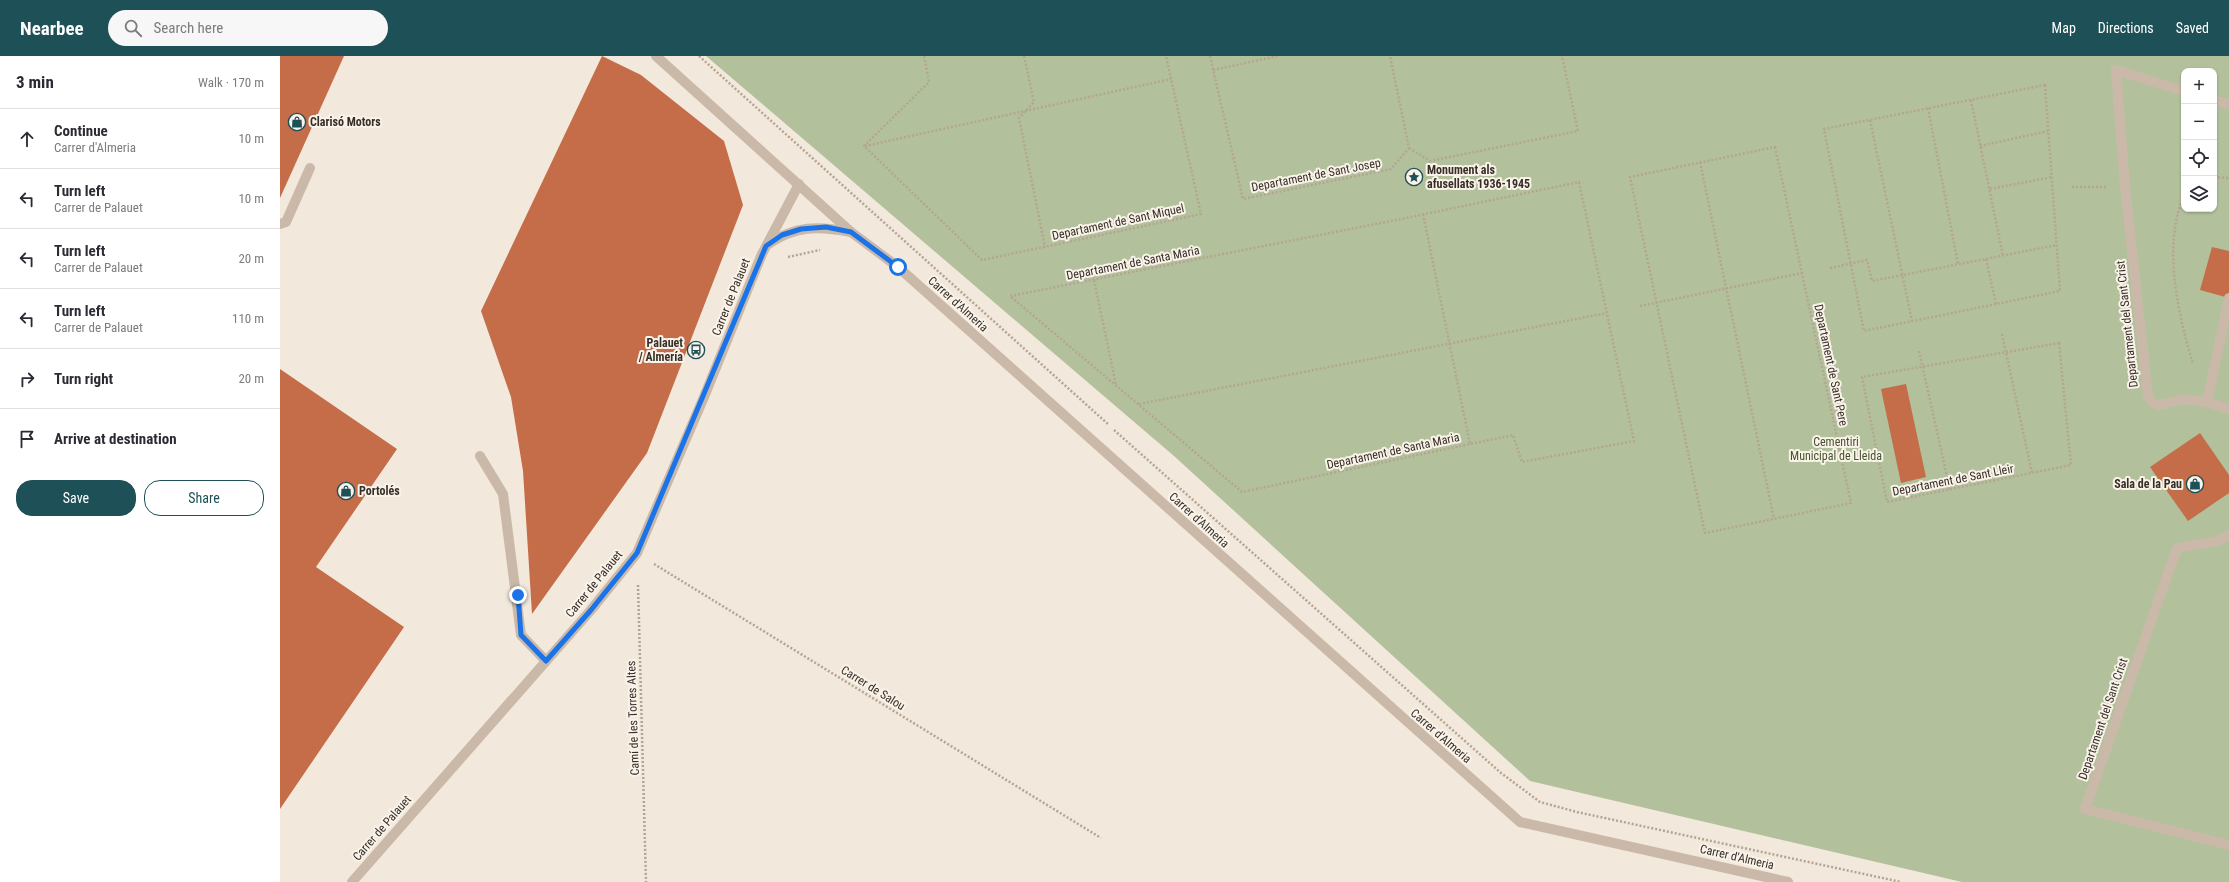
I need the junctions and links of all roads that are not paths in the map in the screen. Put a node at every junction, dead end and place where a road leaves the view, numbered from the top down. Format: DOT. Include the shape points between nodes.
graph roads {
  1 [pos="656,56"];
  2 [pos="2181,90"];
  3 [pos="2217,101"];
  4 [pos="2229,104"];
  5 [pos="310,168"];
  6 [pos="799,184"];
  7 [pos="280,224"];
  8 [pos="851,232"];
  9 [pos="766,246"];
  10 [pos="2229,298"];
  11 [pos="2207,402"];
  12 [pos="2229,409"];
  13 [pos="480,456"];
  14 [pos="2229,535"];
  15 [pos="546,661"];
  16 [pos="2229,845"];
  17 [pos="352,882"];
  18 [pos="1788,882"];
  1 -- 6 [label="street, Carrer d'Almeria"];
  2 -- 11 [label="street, Departament del Sant Crist" via="2116,70 2125,187 2148,396 2152,402 2160,405 2185,399"];
  3 -- 4 [label="street"];
  5 -- 7 [label="street" via="286,222"];
  6 -- 8 [label="street, Carrer d'Almeria"];
  6 -- 9 [label="street, Carrer de Palauet"];
  8 -- 9 [label="street" via="826,227 801,229 782,235"];
  8 -- 18 [label="street, Carrer d'Almeria" via="898,267 1520,822"];
  9 -- 15 [label="street, Carrer de Palauet" via="637,553"];
  10 -- 11 [label="street"];
  11 -- 12 [label="street, Departament del Sant Crist"];
  13 -- 15 [label="street" via="503,494 521,635"];
  14 -- 16 [label="street, Departament del Sant Crist" via="2217,541 2178,548 2085,809"];
  15 -- 17 [label="street, Carrer de Palauet"];
}
